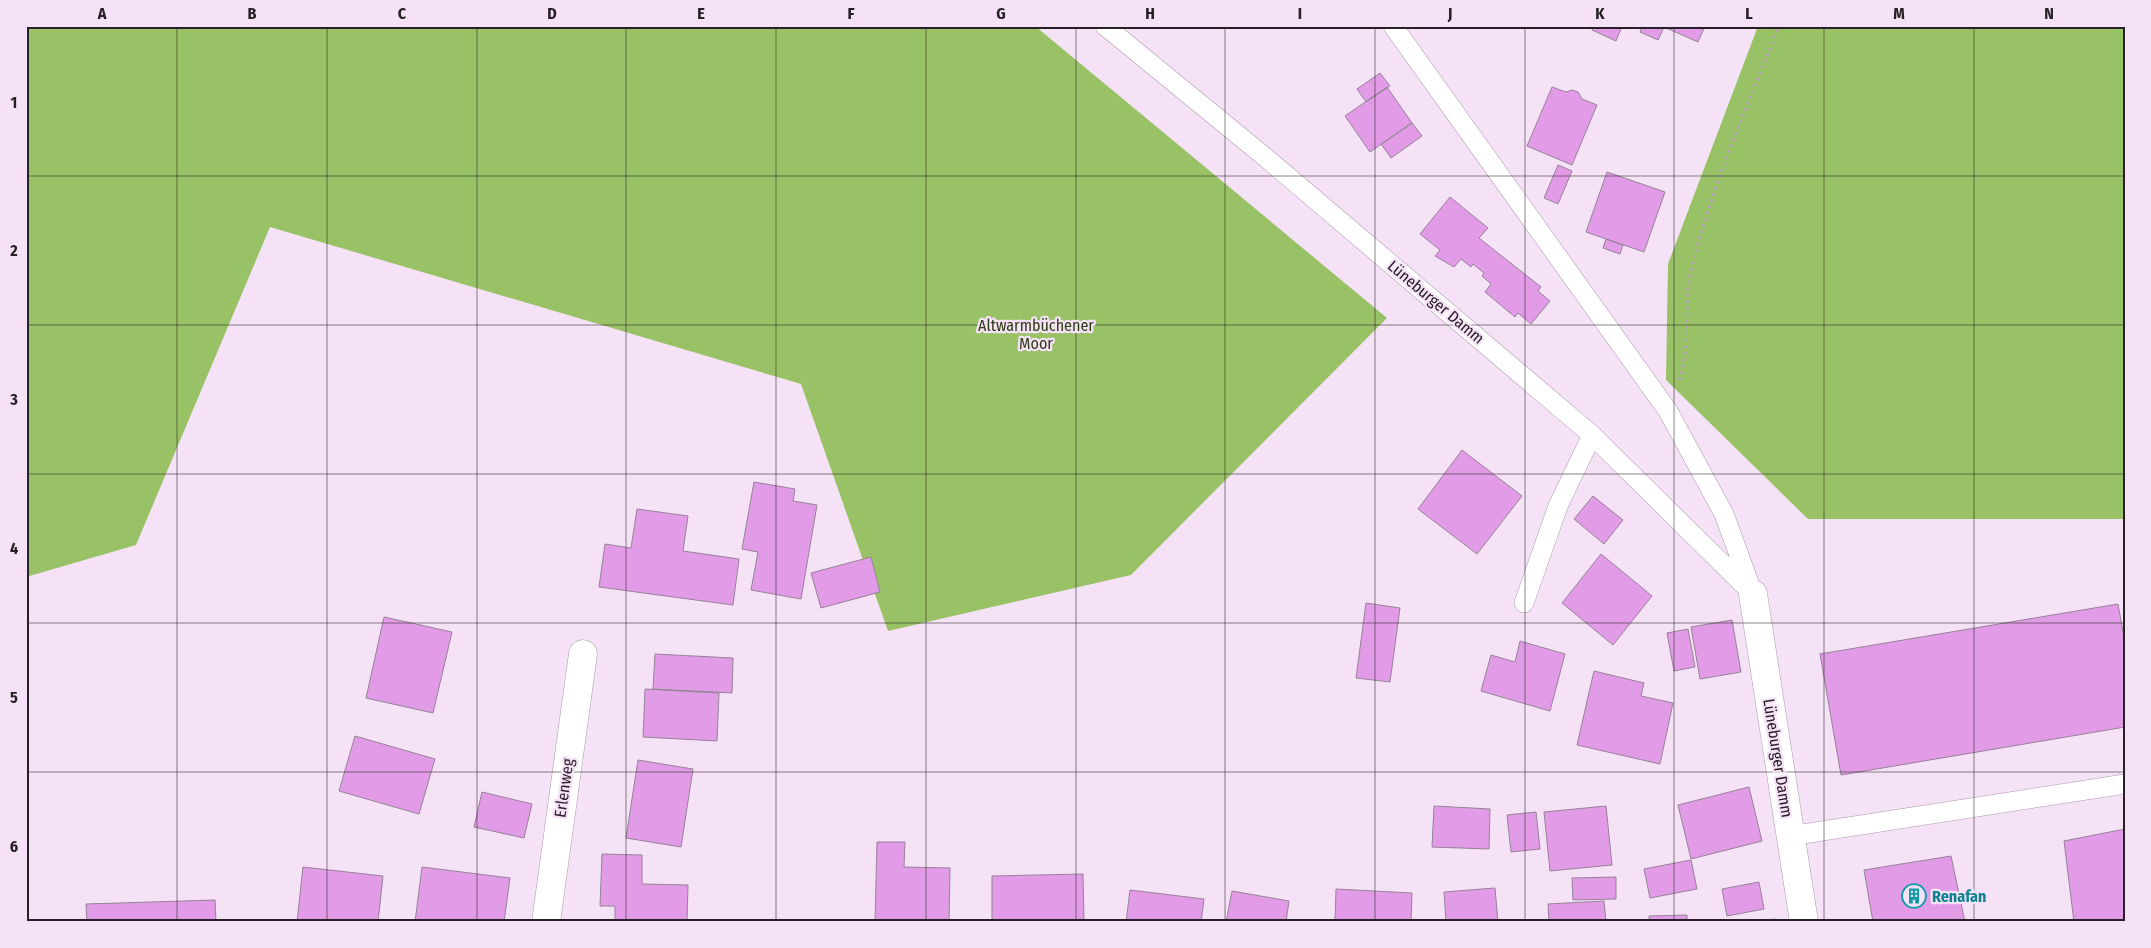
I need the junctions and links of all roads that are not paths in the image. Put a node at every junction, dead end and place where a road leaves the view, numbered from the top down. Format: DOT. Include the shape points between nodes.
graph roads {
  1 [pos="1105,26"];
  2 [pos="1393,26"];
  3 [pos="1592,435"];
  4 [pos="1754,594"];
  5 [pos="1524,603"];
  6 [pos="583,654"];
  7 [pos="2125,784"];
  8 [pos="1790,836"];
  9 [pos="546,922"];
  10 [pos="1804,922"];
  1 -- 3 [label="lane, Lüneburger Damm"];
  2 -- 4 [label="lane, Lüneburger Damm" via="1668,411 1724,514"];
  3 -- 4 [label="lane, Lüneburger Damm"];
  3 -- 5 [label="lane" via="1558,506"];
  4 -- 8 [label="street, Lüneburger Damm"];
  6 -- 9 [label="street, Erlenweg"];
  7 -- 8 [label="lane"];
  8 -- 10 [label="street, Lüneburger Damm"];
}
